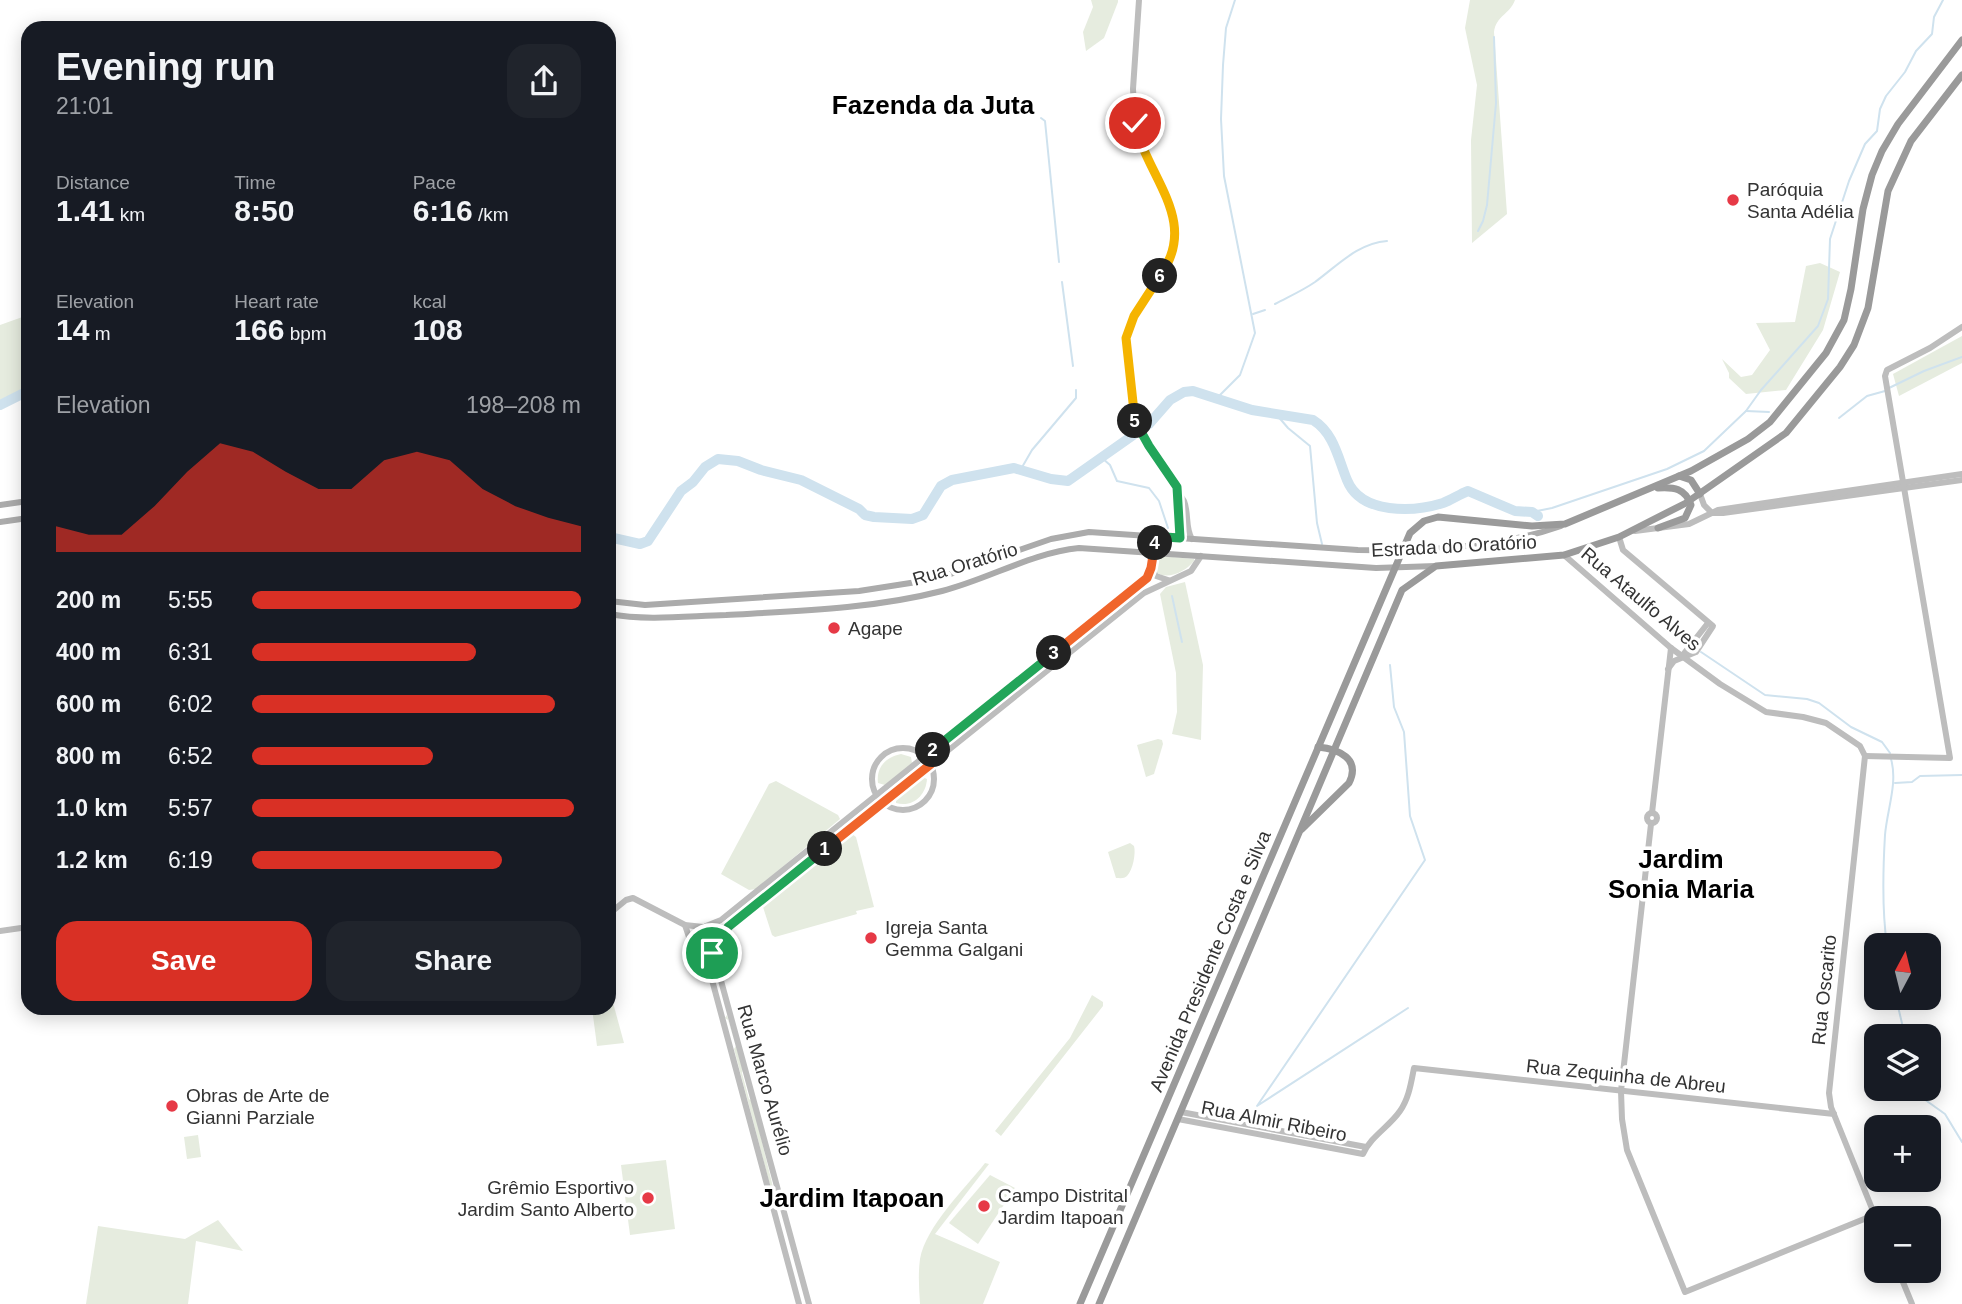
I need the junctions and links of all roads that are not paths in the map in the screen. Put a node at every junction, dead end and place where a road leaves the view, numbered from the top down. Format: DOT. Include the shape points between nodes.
graph roads {
  1 [pos="1139,0"];
  2 [pos="1962,40"];
  3 [pos="1962,75"];
  4 [pos="1962,327"];
  5 [pos="1962,474"];
  6 [pos="1679,476"];
  7 [pos="1962,480"];
  8 [pos="1903,484"];
  9 [pos="1178,489"];
  10 [pos="1648,490"];
  11 [pos="1700,494"];
  12 [pos="1690,500"];
  13 [pos="21,502"];
  14 [pos="0,505"];
  15 [pos="1712,513"];
  16 [pos="21,519"];
  17 [pos="0,522"];
  18 [pos="1565,524"];
  19 [pos="1658,528"];
  20 [pos="1632,531"];
  21 [pos="1165,537"];
  22 [pos="1619,537"];
  23 [pos="1180,538"];
  24 [pos="1193,539"];
  25 [pos="1322,548"];
  26 [pos="1358,550"];
  27 [pos="1402,550"];
  28 [pos="1153,552"];
  29 [pos="1564,555"];
  30 [pos="1201,556"];
  31 [pos="1328,565"];
  32 [pos="1436,566"];
  33 [pos="1151,568"];
  34 [pos="1362,568"];
  35 [pos="1395,568"];
  36 [pos="1170,581"];
  37 [pos="616,602"];
  38 [pos="616,615"];
  39 [pos="1708,622"];
  40 [pos="1671,648"];
  41 [pos="1696,652"];
  42 [pos="1683,657"];
  43 [pos="1697,667"];
  44 [pos="1668,669"];
  45 [pos="1318,747"];
  46 [pos="1334,750"];
  47 [pos="1865,756"];
  48 [pos="925,757"];
  49 [pos="931,764"];
  50 [pos="876,796"];
  51 [pos="883,803"];
  52 [pos="1299,833"];
  53 [pos="616,908"];
  54 [pos="685,925"];
  55 [pos="705,926"];
  56 [pos="21,928"];
  57 [pos="0,931"];
  58 [pos="691,942"];
  59 [pos="720,944"];
  60 [pos="697,952"];
  61 [pos="730,1013"];
  62 [pos="722,1015"];
  63 [pos="1621,1091"];
  64 [pos="1180,1115"];
  65 [pos="1834,1115"];
  66 [pos="1364,1151"];
  67 [pos="1871,1206"];
  68 [pos="1864,1221"];
  69 [pos="1903,1283"];
  70 [pos="799,1304"];
  71 [pos="809,1304"];
  72 [pos="1080,1304"];
  73 [pos="1099,1304"];
  74 [pos="1912,1304"];
  1 -- 9 [label="street" via="1135,123 1168,202 1176,236 1170,263 1134,316 1125,347 1136,424"];
  2 -- 6 [label="highway, Avenida Presidente Costa e Silva" via="1882,151 1863,209 1847,306 1832,343 1770,422"];
  3 -- 11 [label="highway, Estrada do Oratório" via="1900,160 1886,200 1868,308 1847,357 1786,433"];
  4 -- 8 [label="street" via="1887,370"];
  5 -- 8 [label="street"];
  6 -- 10 [label="highway, Avenida Presidente Costa e Silva"];
  6 -- 11 [label="highway" via="1691,480"];
  7 -- 8 [label="street"];
  8 -- 15 [label="street"];
  8 -- 47 [label="street" via="1950,758"];
  9 -- 23 [label="street"];
  9 -- 24 [label="street"];
  10 -- 12 [label="highway" via="1680,489"];
  10 -- 18 [label="highway, Avenida Presidente Costa e Silva"];
  11 -- 12 [label="highway, Estrada do Oratório"];
  11 -- 15 [label="street"];
  12 -- 19 [label="highway" via="1685,518"];
  12 -- 20 [label="highway, Estrada do Oratório"];
  13 -- 14 [label="main road"];
  15 -- 19 [label="street" via="1689,524"];
  16 -- 17 [label="main road"];
  18 -- 27 [label="main road, Estrada do Oratório" via="1511,539"];
  18 -- 27 [label="highway, Avenida Presidente Costa e Silva" via="1532,526 1438,517 1413,529"];
  19 -- 20 [label="street"];
  20 -- 22 [label="highway, Estrada do Oratório"];
  21 -- 23 [label="main road, Rua Oratório"];
  21 -- 28 [label="main road" via="1156,542"];
  21 -- 37 [label="main road, Rua Oratório" via="1070,534 945,576 859,591 645,606"];
  22 -- 29 [label="highway, Estrada do Oratório"];
  22 -- 39 [label="street" via="1623,550"];
  23 -- 24 [label="main road, Rua Oratório"];
  24 -- 25 [label="main road, Rua Oratório"];
  24 -- 30 [label="main road"];
  25 -- 26 [label="main road, Estrada do Oratório"];
  26 -- 27 [label="main road, Estrada do Oratório"];
  26 -- 34 [label="main road"];
  27 -- 35 [label="highway, Avenida Presidente Costa e Silva"];
  28 -- 30 [label="main road, Rua Oratório"];
  28 -- 33 [label="street"];
  28 -- 38 [label="main road, Rua Oratório" via="1061,550 945,590 835,609 653,618"];
  29 -- 32 [label="highway, Estrada do Oratório"];
  29 -- 40 [label="street, Rua Ataulfo Alves"];
  30 -- 31 [label="main road, Rua Oratório"];
  30 -- 36 [label="street" via="1191,570"];
  31 -- 34 [label="main road, Estrada do Oratório"];
  32 -- 35 [label="main road, Estrada do Oratório"];
  32 -- 46 [label="highway, Avenida Presidente Costa e Silva" via="1402,590"];
  33 -- 36 [label="street" via="1156,576"];
  33 -- 48 [label="street" via="1144,580"];
  34 -- 35 [label="main road, Estrada do Oratório"];
  35 -- 45 [label="highway, Avenida Presidente Costa e Silva"];
  36 -- 49 [label="street" via="1144,593"];
  39 -- 41 [label="street" via="1713,626"];
  39 -- 42 [label="street"];
  40 -- 42 [label="street, Rua Ataulfo Alves"];
  40 -- 44 [label="street"];
  41 -- 42 [label="street"];
  41 -- 43 [label="street, Rua Ataulfo Alves"];
  42 -- 43 [label="street, Rua Ataulfo Alves"];
  42 -- 44 [label="street"];
  43 -- 47 [label="street, Rua Ataulfo Alves" via="1766,712 1826,723 1860,746"];
  44 -- 63 [label="street" via="1652,813 1646,817 1651,824"];
  45 -- 46 [label="highway"];
  45 -- 72 [label="highway, Avenida Presidente Costa e Silva"];
  46 -- 52 [label="highway, Avenida Presidente Costa e Silva"];
  46 -- 52 [label="highway" via="1351,763 1351,780"];
  47 -- 65 [label="street, Rua Oscarito" via="1829,1093"];
  48 -- 49 [label="street"];
  48 -- 50 [label="street"];
  48 -- 50 [label="street" via="906,749 882,757 872,776"];
  49 -- 51 [label="street"];
  49 -- 51 [label="street" via="933,785 923,802 902,810"];
  50 -- 51 [label="street"];
  50 -- 55 [label="street" via="719,922"];
  51 -- 59 [label="street" via="728,927"];
  52 -- 64 [label="highway, Avenida Presidente Costa e Silva"];
  53 -- 54 [label="street" via="632,898"];
  54 -- 55 [label="street"];
  54 -- 58 [label="street"];
  55 -- 58 [label="street" via="695,931"];
  55 -- 59 [label="street" via="716,931"];
  56 -- 57 [label="street"];
  58 -- 60 [label="street"];
  59 -- 60 [label="street" via="709,954"];
  59 -- 61 [label="street, Rua Marco Aurélio" via="717,966"];
  60 -- 62 [label="street, Rua Marco Aurélio" via="708,965"];
  61 -- 62 [label="street"];
  61 -- 71 [label="street, Rua Marco Aurélio"];
  62 -- 70 [label="street, Rua Marco Aurélio"];
  63 -- 65 [label="street, Rua Zequinha de Abreu"];
  63 -- 66 [label="street, Rua Zequinha de Abreu" via="1414,1068 1401,1110"];
  63 -- 68 [label="street" via="1627,1150 1685,1292"];
  64 -- 66 [label="street, Rua Almir Ribeiro"];
  64 -- 73 [label="highway, Avenida Presidente Costa e Silva"];
  65 -- 67 [label="street, Rua Oscarito"];
  69 -- 74 [label="street"];
}
